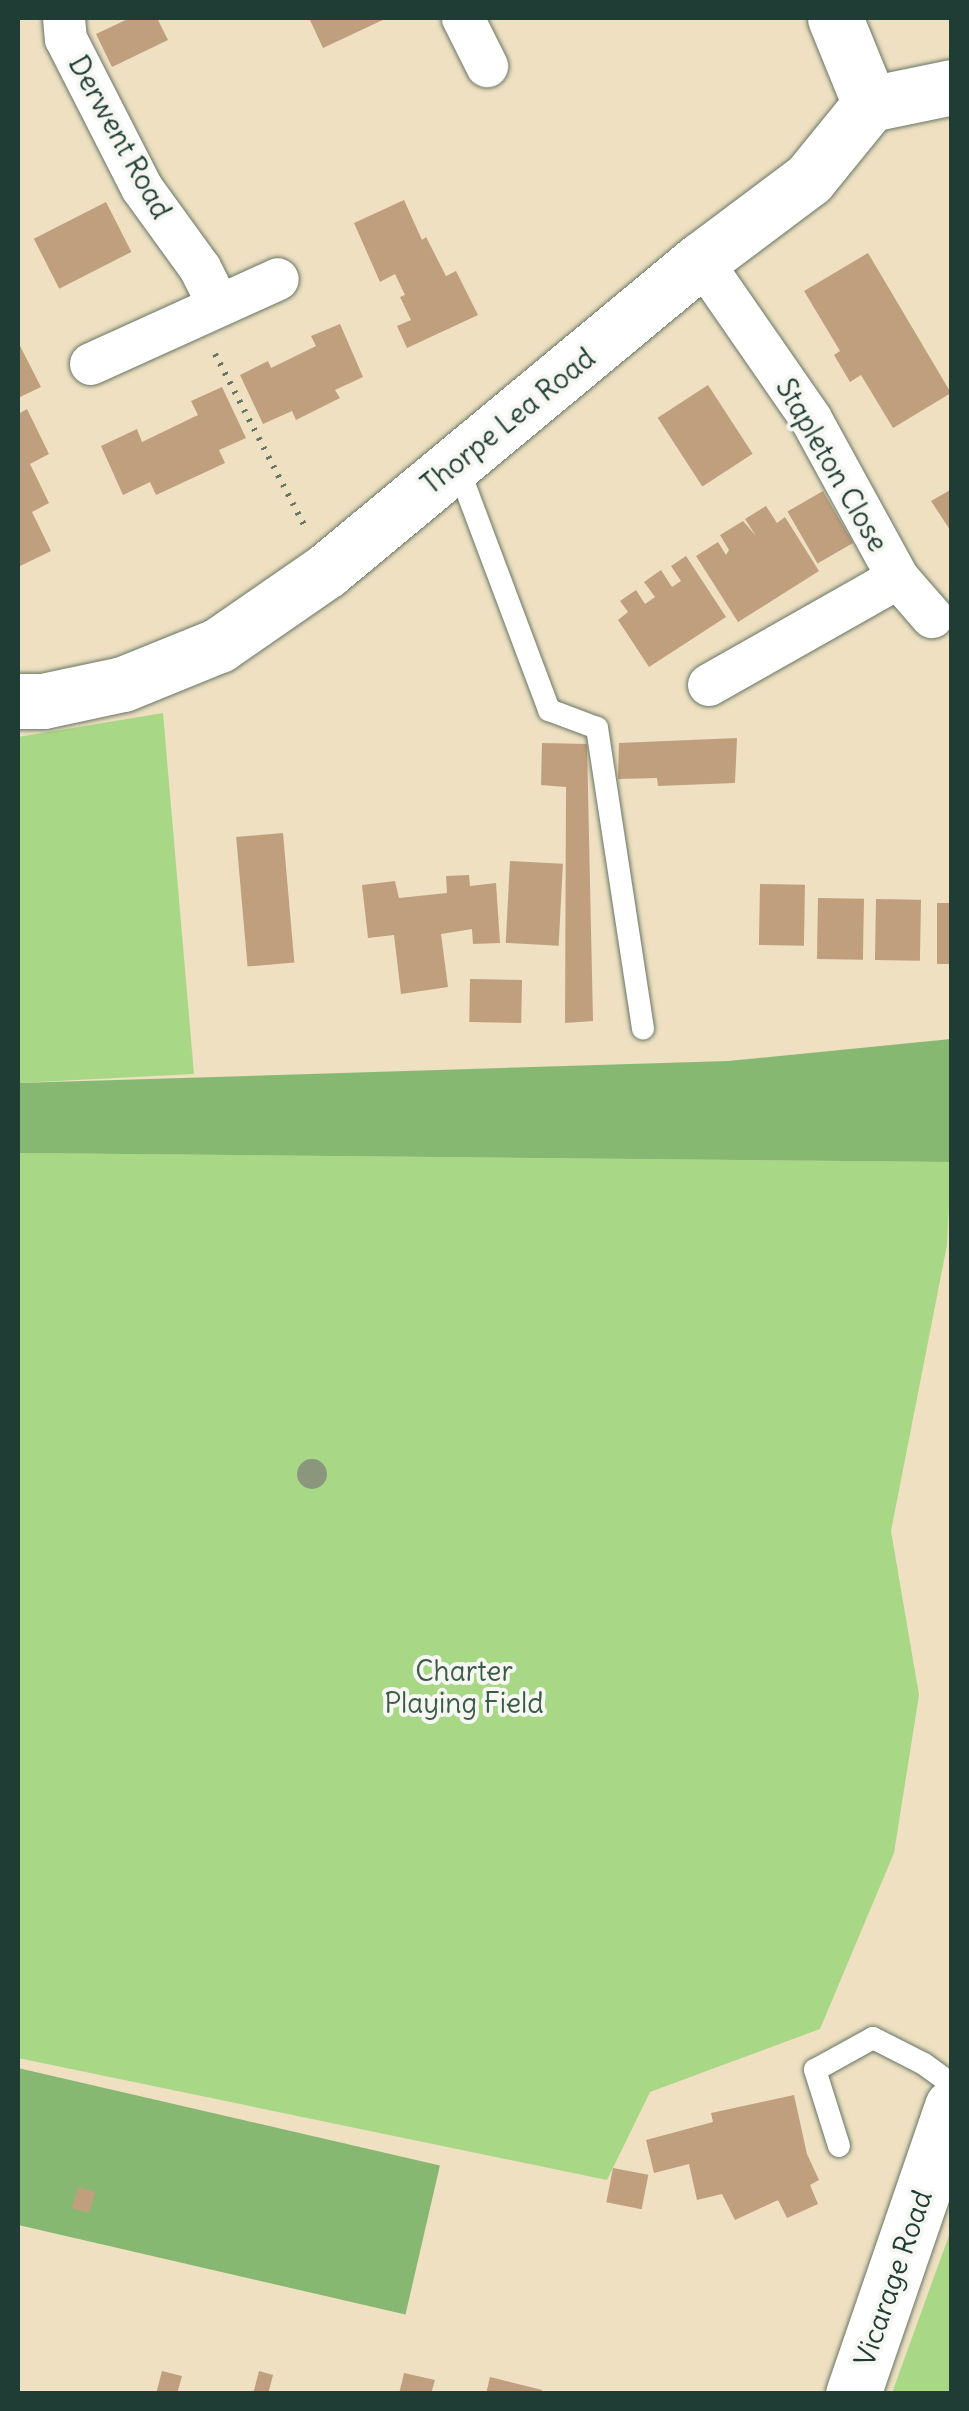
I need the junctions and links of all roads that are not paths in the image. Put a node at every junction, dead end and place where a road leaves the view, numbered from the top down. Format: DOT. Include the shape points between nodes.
graph roads {
  1 [pos="64,18"];
  2 [pos="463,18"];
  3 [pos="835,18"];
  4 [pos="487,66"];
  5 [pos="952,86"];
  6 [pos="870,104"];
  7 [pos="701,260"];
  8 [pos="278,279"];
  9 [pos="206,309"];
  10 [pos="91,364"];
  11 [pos="456,462"];
  12 [pos="898,578"];
  13 [pos="932,617"];
  14 [pos="709,685"];
  15 [pos="18,701"];
  16 [pos="643,1030"];
  17 [pos="952,2084"];
  18 [pos="952,2106"];
  19 [pos="839,2146"];
  20 [pos="854,2394"];
  1 -- 9 [label="street, Derwent Road" via="66,39 142,188 200,268"];
  2 -- 4 [label="street"];
  3 -- 6 [label="main road"];
  5 -- 6 [label="main road"];
  6 -- 7 [label="main road, Thorpe Lea Road" via="810,179"];
  7 -- 11 [label="main road, Thorpe Lea Road"];
  7 -- 12 [label="street, Stapleton Close" via="811,419"];
  8 -- 9 [label="street"];
  9 -- 10 [label="street"];
  11 -- 15 [label="main road, Thorpe Lea Road" via="326,570 219,645 123,684"];
  11 -- 16 [label="lane" via="549,710 597,728"];
  12 -- 13 [label="street, Stapleton Close"];
  12 -- 14 [label="street"];
  17 -- 19 [label="lane" via="873,2038 815,2070"];
  18 -- 20 [label="main road, Vicarage Road"];
}
